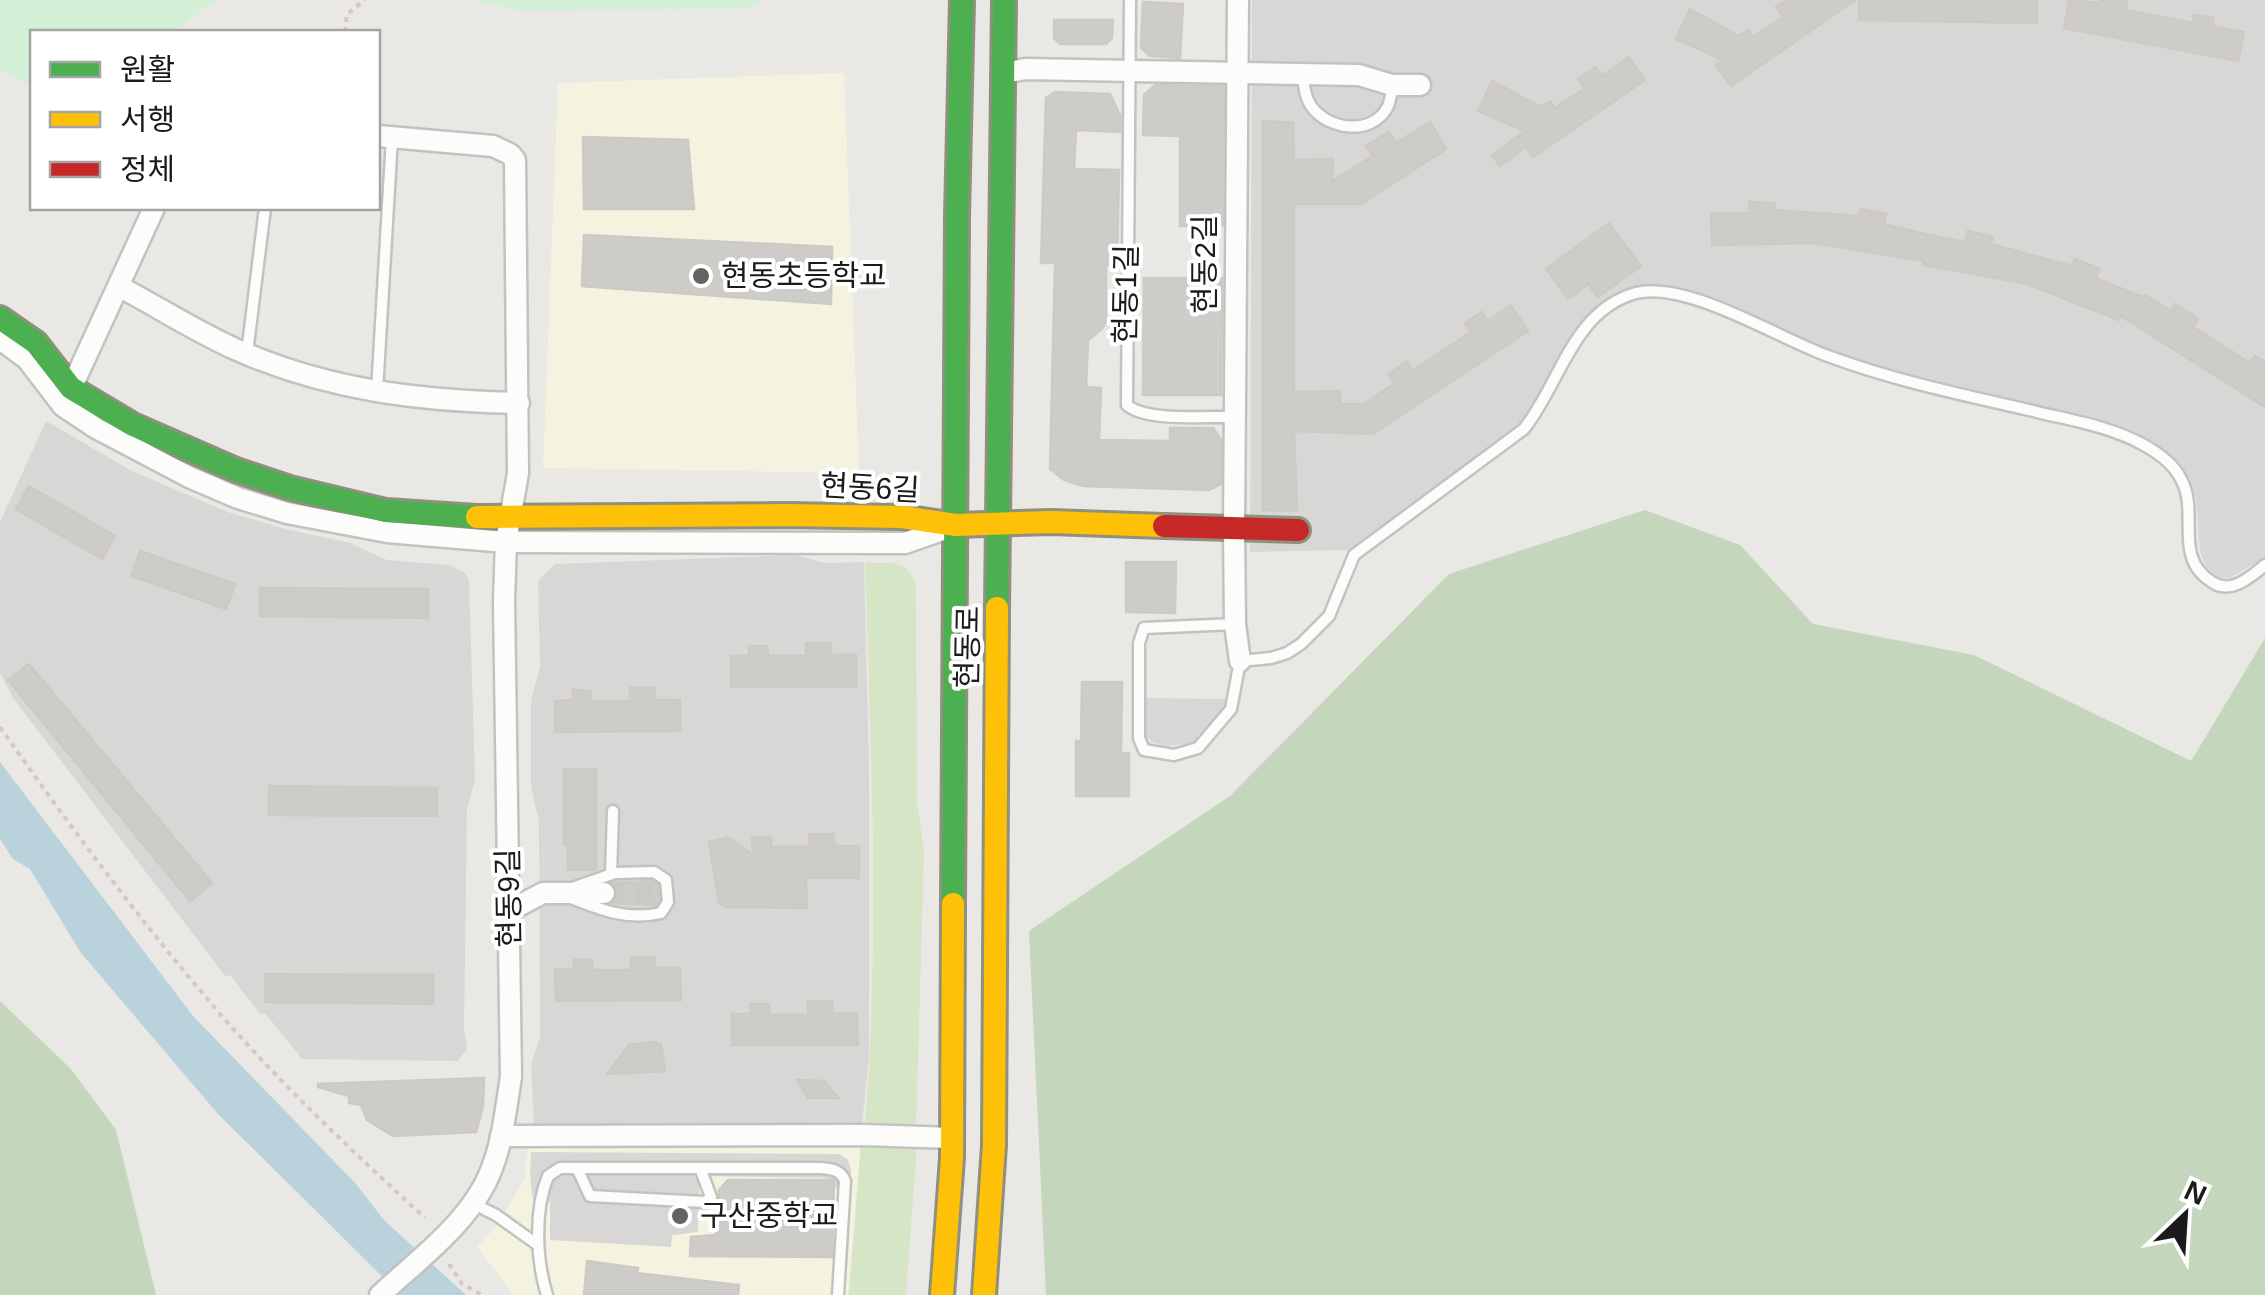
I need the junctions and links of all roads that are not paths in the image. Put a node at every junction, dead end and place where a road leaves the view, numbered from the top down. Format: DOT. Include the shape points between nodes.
graph roads {
  1 [pos="962,0"];
  2 [pos="1004,0"];
  3 [pos="1130,0"];
  4 [pos="1238,0"];
  5 [pos="1130,72"];
  6 [pos="1005,73"];
  7 [pos="1302,75"];
  8 [pos="1236,76"];
  9 [pos="1392,85"];
  10 [pos="1420,85"];
  11 [pos="385,137"];
  12 [pos="153,210"];
  13 [pos="265,210"];
  14 [pos="120,286"];
  15 [pos="0,318"];
  16 [pos="0,339"];
  17 [pos="247,354"];
  18 [pos="377,393"];
  19 [pos="67,397"];
  20 [pos="520,403"];
  21 [pos="1235,417"];
  22 [pos="511,518"];
  23 [pos="1000,524"];
  24 [pos="956,525"];
  25 [pos="1234,529"];
  26 [pos="1298,530"];
  27 [pos="506,542"];
  28 [pos="2265,565"];
  29 [pos="1235,624"];
  30 [pos="1240,661"];
  31 [pos="613,810"];
  32 [pos="607,883"];
  33 [pos="558,893"];
  34 [pos="509,911"];
  35 [pos="501,1136"];
  36 [pos="952,1138"];
  37 [pos="577,1168"];
  38 [pos="700,1168"];
  39 [pos="471,1203"];
  40 [pos="538,1245"];
  41 [pos="380,1295"];
  42 [pos="547,1295"];
  43 [pos="838,1295"];
  44 [pos="942,1295"];
  45 [pos="984,1295"];
  1 -- 24 [label="main road, 현동로"];
  2 -- 6 [label="main road, 현동로"];
  3 -- 5 [label="lane, 현동1길"];
  4 -- 8 [label="street, 현동2길"];
  5 -- 6 [label="street"];
  5 -- 8 [label="street"];
  5 -- 21 [label="lane, 현동1길" via="1126,405 1148,415"];
  6 -- 23 [label="main road, 현동로"];
  7 -- 8 [label="street"];
  7 -- 9 [label="street" via="1359,76"];
  7 -- 9 [label="lane" via="1314,110 1340,126 1371,123 1386,111"];
  8 -- 21 [label="street, 현동2길"];
  9 -- 10 [label="street"];
  11 -- 18 [label="lane"];
  11 -- 20 [label="street, 현동9길" via="493,146 515,160"];
  12 -- 14 [label="street"];
  13 -- 17 [label="lane"];
  14 -- 17 [label="street"];
  14 -- 19 [label="street"];
  15 -- 19 [label="main road, 현동6길" via="36,343"];
  16 -- 19 [label="street, 현동6길"];
  17 -- 18 [label="street"];
  18 -- 20 [label="street"];
  19 -- 22 [label="main road, 현동6길" via="290,488 386,511"];
  19 -- 27 [label="street, 현동6길" via="145,456 238,498 386,532"];
  20 -- 22 [label="street, 현동9길"];
  21 -- 25 [label="street, 현동2길"];
  22 -- 24 [label="main road, 현동6길" via="883,516"];
  22 -- 27 [label="street, 현동9길"];
  23 -- 24 [label="main road"];
  23 -- 25 [label="main road"];
  23 -- 45 [label="main road, 현동로" via="994,1144"];
  24 -- 27 [label="street, 현동6길" via="905,543"];
  24 -- 36 [label="main road, 현동로"];
  25 -- 26 [label="main road"];
  25 -- 29 [label="street, 현동2길"];
  27 -- 34 [label="street, 현동9길"];
  28 -- 30 [label="lane" via="2232,586 2204,577 2189,552 2182,480 2171,464 2136,441 1860,368 1664,290 1636,293 1590,322 1524,430 1354,555 1329,616 1301,644 1287,654"];
  29 -- 30 [label="street, 현동2길"];
  29 -- 30 [label="lane, 현동2길" via="1144,628 1144,750 1174,756 1198,748 1234,702"];
  31 -- 32 [label="lane"];
  32 -- 33 [label="street"];
  32 -- 33 [label="lane" via="654,872 666,880 666,908 620,915"];
  33 -- 34 [label="street" via="543,893"];
  34 -- 35 [label="street, 현동9길" via="511,1077"];
  35 -- 36 [label="street"];
  35 -- 39 [label="street, 현동9길" via="492,1170"];
  36 -- 44 [label="main road, 현동로"];
  37 -- 38 [label="lane"];
  37 -- 38 [label="lane" via="590,1196 706,1202 711,1197"];
  37 -- 40 [label="lane" via="548,1176"];
  38 -- 43 [label="lane" via="832,1168 842,1174"];
  39 -- 40 [label="lane"];
  39 -- 41 [label="street, 현동9길"];
  40 -- 42 [label="lane"];
}
